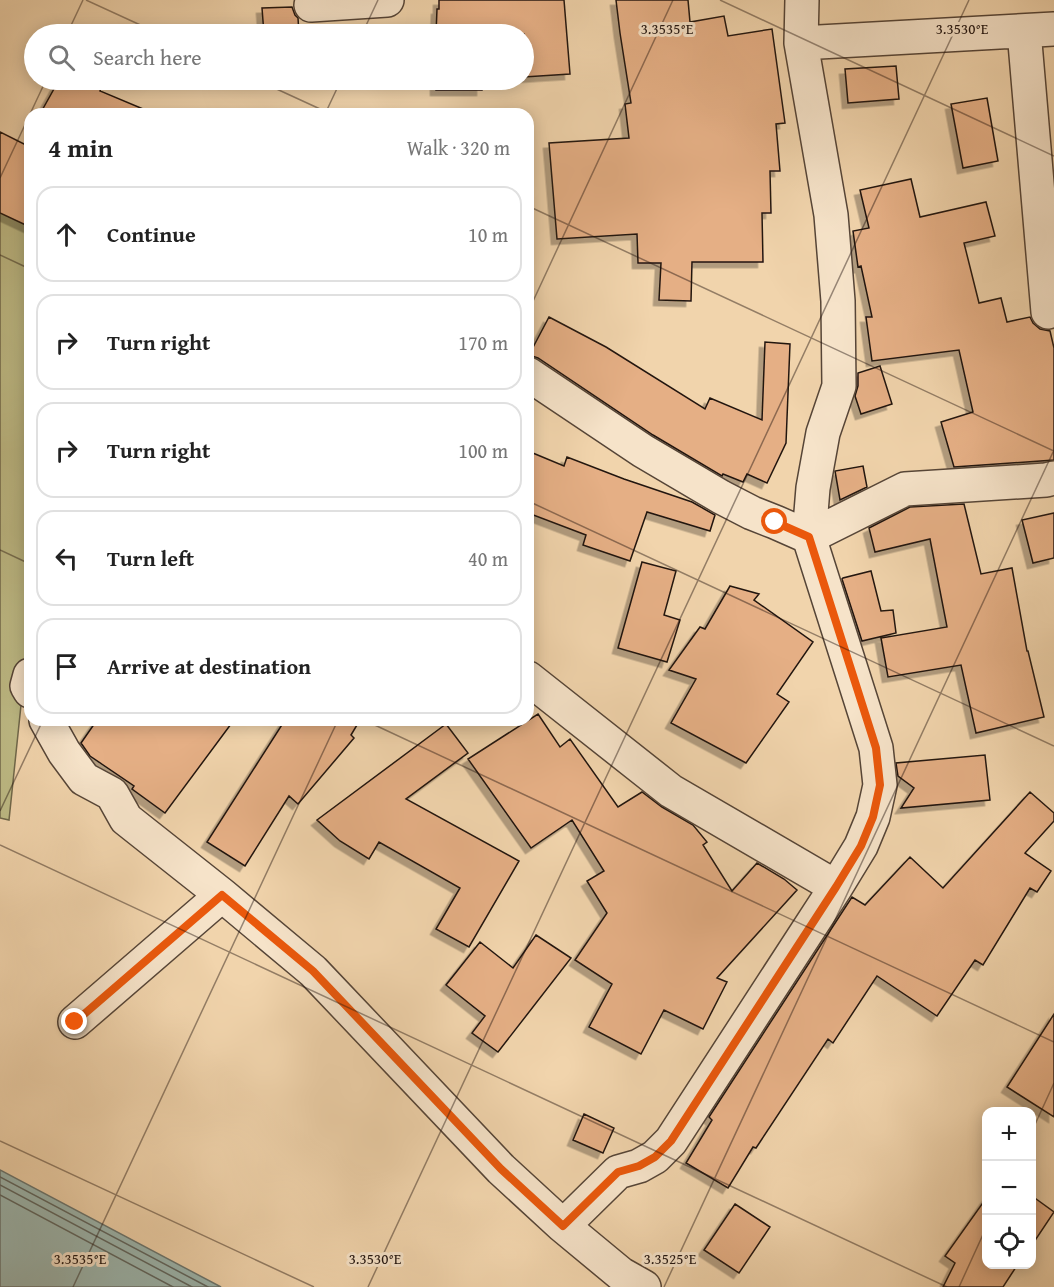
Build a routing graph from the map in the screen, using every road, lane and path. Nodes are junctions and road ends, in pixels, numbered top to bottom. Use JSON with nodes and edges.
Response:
{"nodes":[{"id":1,"x":387,"y":0,"type":"edge"},
{"id":2,"x":802,"y":0,"type":"edge"},
{"id":3,"x":311,"y":5,"type":"dead end"},
{"id":4,"x":1039,"y":30,"type":"edge"},
{"id":5,"x":801,"y":43,"type":"junction"},
{"id":6,"x":1048,"y":312,"type":"dead end"},
{"id":7,"x":534,"y":378,"type":"edge"},
{"id":8,"x":1054,"y":478,"type":"edge"},
{"id":9,"x":809,"y":537,"type":"junction"},
{"id":10,"x":534,"y":683,"type":"edge"},
{"id":11,"x":49,"y":726,"type":"edge"},
{"id":12,"x":836,"y":887,"type":"junction"},
{"id":13,"x":222,"y":895,"type":"junction"},
{"id":14,"x":75,"y":1022,"type":"dead end"},
{"id":15,"x":563,"y":1226,"type":"junction"},
{"id":16,"x":644,"y":1287,"type":"edge"}],
"edges":[{"from":1,"to":3,"type":"street"},
{"from":2,"to":5,"type":"street"},
{"from":4,"to":5,"type":"street"},
{"from":4,"to":6,"type":"street"},
{"from":5,"to":9,"type":"street"},
{"from":7,"to":9,"type":"street"},
{"from":8,"to":9,"type":"street"},
{"from":9,"to":12,"type":"street"},
{"from":10,"to":12,"type":"street"},
{"from":11,"to":13,"type":"street"},
{"from":12,"to":15,"type":"street"},
{"from":13,"to":14,"type":"street"},
{"from":13,"to":15,"type":"street"},
{"from":15,"to":16,"type":"street"}]}
